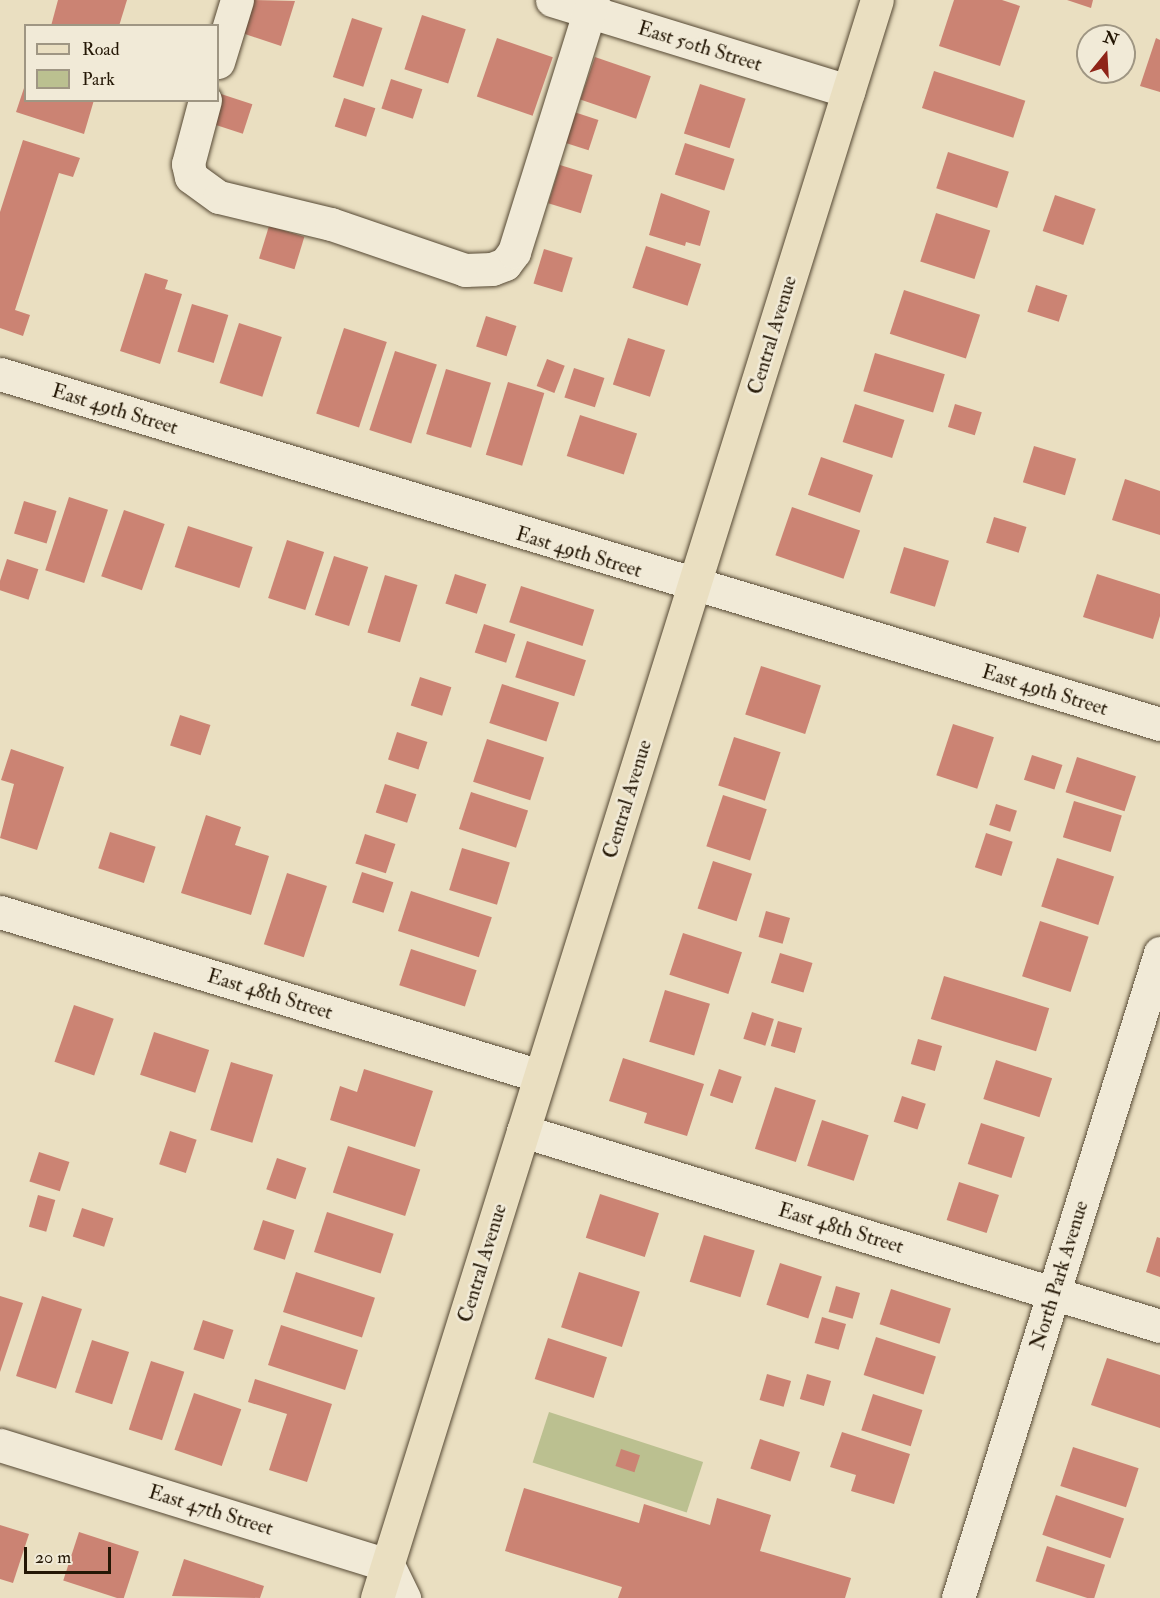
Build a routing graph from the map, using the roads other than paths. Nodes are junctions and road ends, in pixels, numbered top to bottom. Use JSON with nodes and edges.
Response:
{"nodes":[{"id":1,"x":237,"y":0,"type":"edge"},
{"id":2,"x":552,"y":0,"type":"edge"},
{"id":3,"x":877,"y":0,"type":"edge"},
{"id":4,"x":591,"y":6,"type":"edge"},
{"id":5,"x":219,"y":59,"type":"edge"},
{"id":6,"x":848,"y":91,"type":"junction"},
{"id":7,"x":205,"y":102,"type":"edge"},
{"id":8,"x":0,"y":374,"type":"edge"},
{"id":9,"x":693,"y":586,"type":"junction"},
{"id":10,"x":1160,"y":724,"type":"edge"},
{"id":11,"x":0,"y":912,"type":"edge"},
{"id":12,"x":1160,"y":952,"type":"edge"},
{"id":13,"x":540,"y":1076,"type":"junction"},
{"id":14,"x":523,"y":1131,"type":"junction"},
{"id":15,"x":1053,"y":1294,"type":"junction"},
{"id":16,"x":1160,"y":1326,"type":"edge"},
{"id":17,"x":0,"y":1445,"type":"edge"},
{"id":18,"x":388,"y":1565,"type":"junction"},
{"id":19,"x":377,"y":1598,"type":"edge"},
{"id":20,"x":404,"y":1598,"type":"edge"},
{"id":21,"x":958,"y":1598,"type":"edge"}],
"edges":[{"from":1,"to":5,"type":"street"},
{"from":2,"to":4,"type":"street","name":"East 50th Street"},
{"from":3,"to":6,"type":"main road","name":"Central Avenue"},
{"from":4,"to":6,"type":"street","name":"East 50th Street"},
{"from":4,"to":7,"type":"street"},
{"from":6,"to":9,"type":"main road","name":"Central Avenue"},
{"from":8,"to":9,"type":"street","name":"East 49th Street"},
{"from":9,"to":10,"type":"street","name":"East 49th Street"},
{"from":9,"to":13,"type":"main road","name":"Central Avenue"},
{"from":11,"to":13,"type":"street","name":"East 48th Street"},
{"from":12,"to":15,"type":"street","name":"North Park Avenue"},
{"from":13,"to":14,"type":"main road","name":"Central Avenue"},
{"from":14,"to":15,"type":"street","name":"East 48th Street"},
{"from":14,"to":18,"type":"main road","name":"Central Avenue"},
{"from":15,"to":16,"type":"street","name":"East 48th Street"},
{"from":15,"to":21,"type":"street","name":"North Park Avenue"},
{"from":17,"to":18,"type":"street","name":"East 47th Street"},
{"from":18,"to":19,"type":"main road","name":"Central Avenue"},
{"from":18,"to":20,"type":"street"}]}
